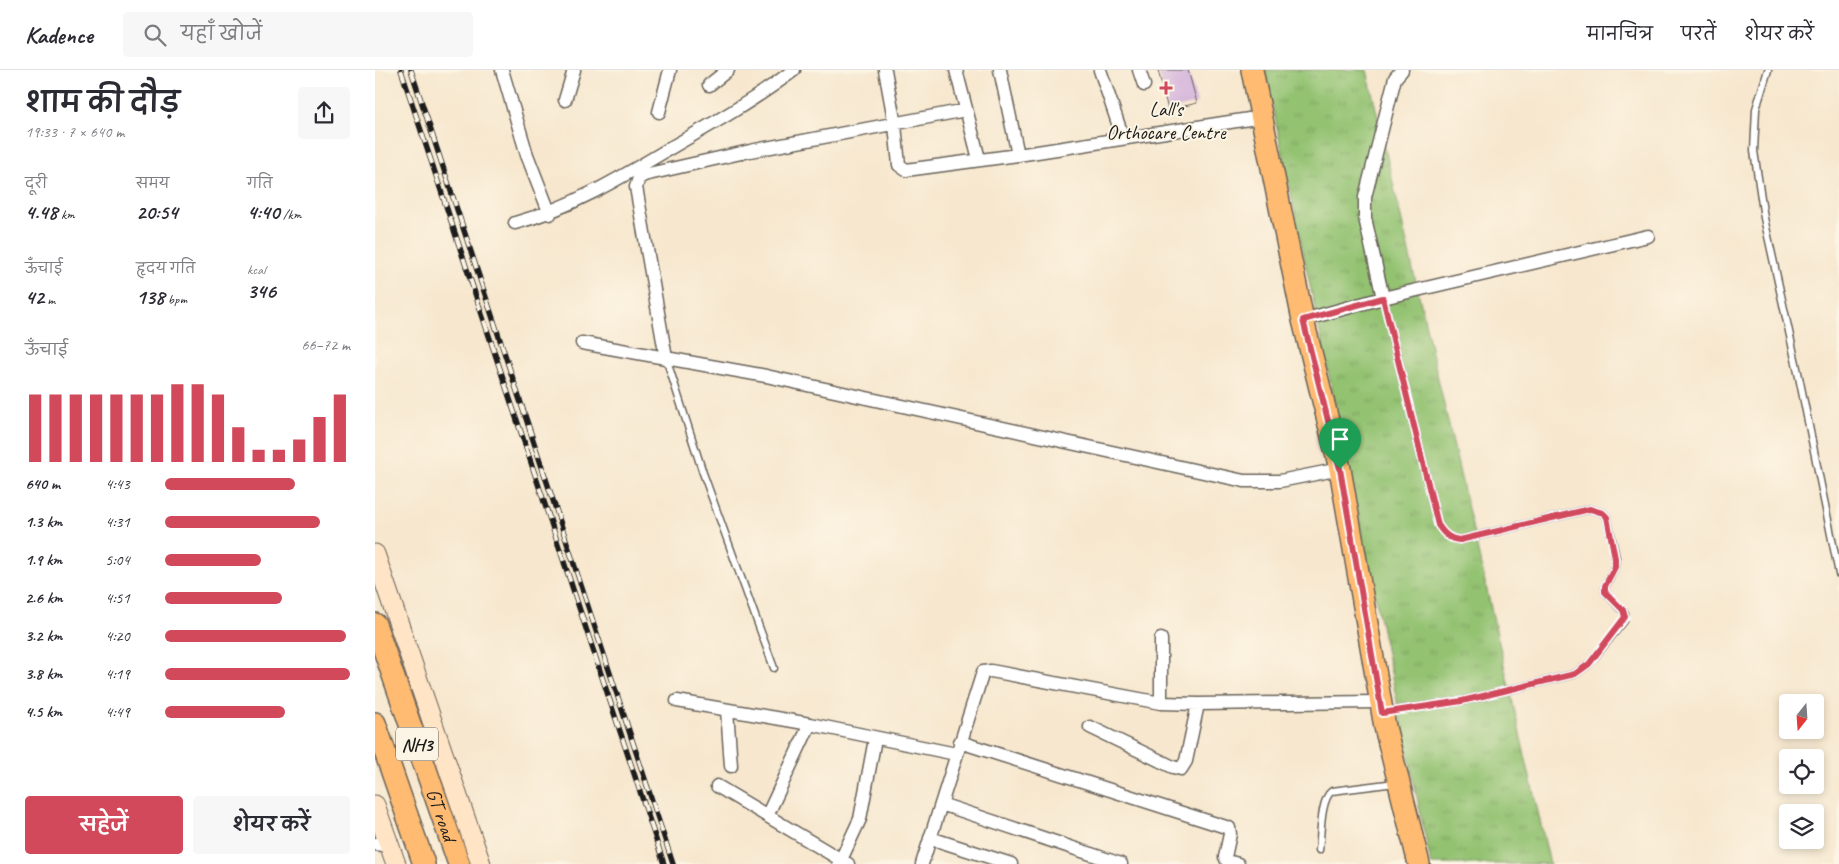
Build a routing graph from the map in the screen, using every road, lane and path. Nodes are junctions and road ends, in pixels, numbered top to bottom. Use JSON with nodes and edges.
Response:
{"nodes":[{"id":1,"x":502,"y":70,"type":"edge"},
{"id":2,"x":574,"y":70,"type":"edge"},
{"id":3,"x":669,"y":70,"type":"edge"},
{"id":4,"x":727,"y":70,"type":"edge"},
{"id":5,"x":794,"y":70,"type":"edge"},
{"id":6,"x":885,"y":70,"type":"edge"},
{"id":7,"x":955,"y":70,"type":"edge"},
{"id":8,"x":1000,"y":70,"type":"edge"},
{"id":9,"x":1100,"y":70,"type":"edge"},
{"id":10,"x":1139,"y":70,"type":"edge"},
{"id":11,"x":1252,"y":70,"type":"edge"},
{"id":12,"x":1402,"y":70,"type":"edge"},
{"id":13,"x":1769,"y":70,"type":"edge"},
{"id":14,"x":709,"y":85,"type":"dead end"},
{"id":15,"x":1144,"y":85,"type":"dead end"},
{"id":16,"x":565,"y":100,"type":"dead end"},
{"id":17,"x":966,"y":110,"type":"junction"},
{"id":18,"x":659,"y":112,"type":"dead end"},
{"id":19,"x":1262,"y":117,"type":"junction"},
{"id":20,"x":895,"y":124,"type":"junction"},
{"id":21,"x":1123,"y":138,"type":"junction"},
{"id":22,"x":1018,"y":155,"type":"junction"},
{"id":23,"x":979,"y":159,"type":"junction"},
{"id":24,"x":550,"y":214,"type":"junction"},
{"id":25,"x":515,"y":223,"type":"dead end"},
{"id":26,"x":1648,"y":236,"type":"dead end"},
{"id":27,"x":1383,"y":298,"type":"junction"},
{"id":28,"x":1303,"y":320,"type":"junction"},
{"id":29,"x":582,"y":344,"type":"dead end"},
{"id":30,"x":666,"y":358,"type":"junction"},
{"id":31,"x":1340,"y":469,"type":"junction"},
{"id":32,"x":375,"y":554,"type":"edge"},
{"id":33,"x":1839,"y":574,"type":"edge"},
{"id":34,"x":375,"y":624,"type":"edge"},
{"id":35,"x":1161,"y":640,"type":"dead end"},
{"id":36,"x":775,"y":668,"type":"dead end"},
{"id":37,"x":677,"y":701,"type":"dead end"},
{"id":38,"x":1161,"y":703,"type":"junction"},
{"id":39,"x":1198,"y":704,"type":"junction"},
{"id":40,"x":1381,"y":708,"type":"junction"},
{"id":41,"x":727,"y":710,"type":"junction"},
{"id":42,"x":375,"y":723,"type":"edge"},
{"id":43,"x":811,"y":724,"type":"junction"},
{"id":44,"x":1090,"y":728,"type":"dead end"},
{"id":45,"x":875,"y":739,"type":"junction"},
{"id":46,"x":958,"y":748,"type":"junction"},
{"id":47,"x":731,"y":766,"type":"dead end"},
{"id":48,"x":1399,"y":783,"type":"junction"},
{"id":49,"x":717,"y":786,"type":"dead end"},
{"id":50,"x":941,"y":804,"type":"junction"},
{"id":51,"x":375,"y":805,"type":"edge"},
{"id":52,"x":767,"y":816,"type":"junction"},
{"id":53,"x":930,"y":838,"type":"junction"},
{"id":54,"x":1319,"y":850,"type":"dead end"},
{"id":55,"x":387,"y":851,"type":"edge"},
{"id":56,"x":983,"y":860,"type":"edge"},
{"id":57,"x":843,"y":863,"type":"edge"},
{"id":58,"x":424,"y":864,"type":"edge"},
{"id":59,"x":459,"y":864,"type":"edge"},
{"id":60,"x":481,"y":864,"type":"edge"},
{"id":61,"x":922,"y":864,"type":"edge"},
{"id":62,"x":1011,"y":864,"type":"edge"},
{"id":63,"x":1121,"y":864,"type":"edge"},
{"id":64,"x":1237,"y":864,"type":"edge"},
{"id":65,"x":1419,"y":864,"type":"edge"}],
"edges":[{"from":1,"to":24,"type":"street"},
{"from":2,"to":16,"type":"street"},
{"from":3,"to":18,"type":"street"},
{"from":4,"to":14,"type":"street"},
{"from":5,"to":24,"type":"street"},
{"from":6,"to":20,"type":"street"},
{"from":7,"to":17,"type":"street"},
{"from":8,"to":22,"type":"street"},
{"from":9,"to":21,"type":"street"},
{"from":10,"to":15,"type":"street"},
{"from":11,"to":19,"type":"main road"},
{"from":12,"to":27,"type":"street"},
{"from":13,"to":33,"type":"lane"},
{"from":17,"to":20,"type":"street"},
{"from":17,"to":23,"type":"street"},
{"from":19,"to":21,"type":"street"},
{"from":19,"to":28,"type":"main road"},
{"from":20,"to":23,"type":"street"},
{"from":20,"to":30,"type":"street"},
{"from":21,"to":22,"type":"street"},
{"from":22,"to":23,"type":"street"},
{"from":24,"to":25,"type":"street"},
{"from":26,"to":27,"type":"street"},
{"from":27,"to":28,"type":"street"},
{"from":27,"to":40,"type":"lane"},
{"from":28,"to":31,"type":"main road"},
{"from":29,"to":30,"type":"street"},
{"from":30,"to":31,"type":"street"},
{"from":30,"to":36,"type":"lane"},
{"from":31,"to":40,"type":"main road"},
{"from":32,"to":60,"type":"main road"},
{"from":34,"to":59,"type":"main road","name":"GT road","number":"NH3"},
{"from":35,"to":38,"type":"street"},
{"from":37,"to":41,"type":"street"},
{"from":38,"to":39,"type":"street"},
{"from":38,"to":46,"type":"street"},
{"from":39,"to":40,"type":"street"},
{"from":39,"to":44,"type":"street"},
{"from":40,"to":48,"type":"main road"},
{"from":41,"to":43,"type":"street"},
{"from":41,"to":47,"type":"street"},
{"from":42,"to":58,"type":"main road","name":"GT road","number":"NH3"},
{"from":43,"to":45,"type":"street"},
{"from":43,"to":52,"type":"street"},
{"from":45,"to":46,"type":"street"},
{"from":45,"to":57,"type":"street"},
{"from":46,"to":50,"type":"street"},
{"from":46,"to":64,"type":"street"},
{"from":48,"to":54,"type":"lane"},
{"from":48,"to":65,"type":"main road"},
{"from":49,"to":52,"type":"street"},
{"from":50,"to":53,"type":"street"},
{"from":50,"to":63,"type":"street"},
{"from":51,"to":55,"type":"main road"},
{"from":52,"to":57,"type":"street"},
{"from":53,"to":56,"type":"street"},
{"from":53,"to":61,"type":"street"},
{"from":56,"to":62,"type":"street"}]}
